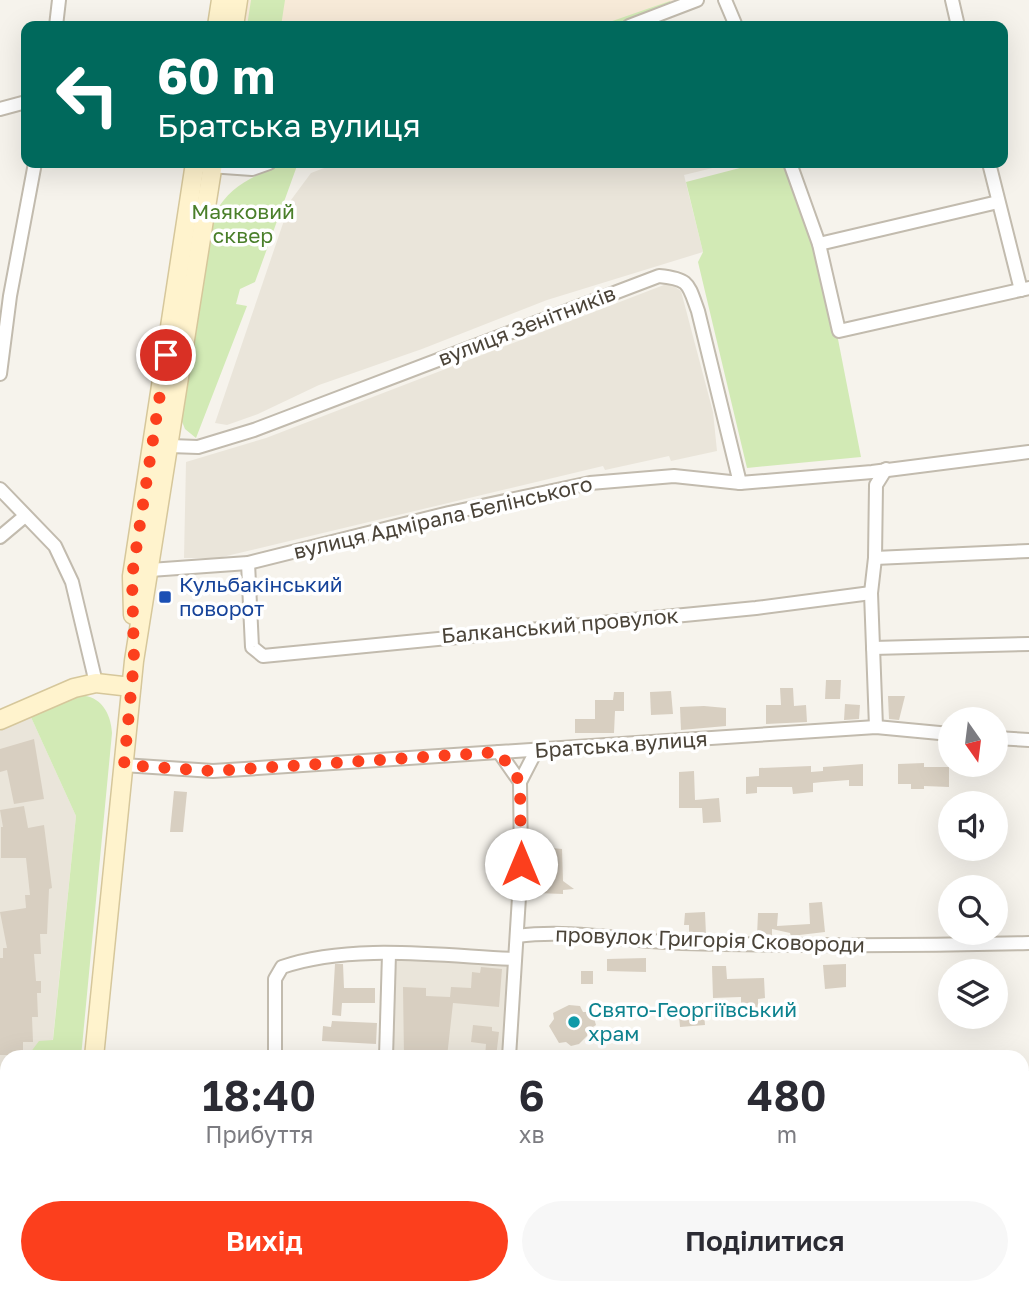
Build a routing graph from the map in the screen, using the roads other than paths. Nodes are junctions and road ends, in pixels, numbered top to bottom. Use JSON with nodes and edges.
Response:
{"nodes":[{"id":1,"x":59,"y":0,"type":"edge"},
{"id":2,"x":221,"y":0,"type":"edge"},
{"id":3,"x":238,"y":0,"type":"edge"},
{"id":4,"x":697,"y":0,"type":"edge"},
{"id":5,"x":725,"y":0,"type":"edge"},
{"id":6,"x":952,"y":0,"type":"edge"},
{"id":7,"x":57,"y":21,"type":"edge"},
{"id":8,"x":218,"y":21,"type":"edge"},
{"id":9,"x":235,"y":21,"type":"edge"},
{"id":10,"x":642,"y":21,"type":"edge"},
{"id":11,"x":734,"y":21,"type":"edge"},
{"id":12,"x":957,"y":21,"type":"edge"},
{"id":13,"x":21,"y":103,"type":"edge"},
{"id":14,"x":0,"y":109,"type":"edge"},
{"id":15,"x":34,"y":168,"type":"edge"},
{"id":16,"x":203,"y":168,"type":"edge"},
{"id":17,"x":204,"y":168,"type":"edge"},
{"id":18,"x":792,"y":168,"type":"edge"},
{"id":19,"x":990,"y":168,"type":"edge"},
{"id":20,"x":998,"y":202,"type":"junction"},
{"id":21,"x":819,"y":244,"type":"junction"},
{"id":22,"x":0,"y":285,"type":"edge"},
{"id":23,"x":1025,"y":289,"type":"edge"},
{"id":24,"x":10,"y":296,"type":"junction"},
{"id":25,"x":0,"y":374,"type":"edge"},
{"id":26,"x":170,"y":446,"type":"junction"},
{"id":27,"x":1029,"y":452,"type":"edge"},
{"id":28,"x":886,"y":469,"type":"junction"},
{"id":29,"x":740,"y":483,"type":"junction"},
{"id":30,"x":0,"y":489,"type":"edge"},
{"id":31,"x":25,"y":516,"type":"junction"},
{"id":32,"x":0,"y":537,"type":"edge"},
{"id":33,"x":1029,"y":551,"type":"edge"},
{"id":34,"x":875,"y":558,"type":"junction"},
{"id":35,"x":248,"y":563,"type":"junction"},
{"id":36,"x":150,"y":570,"type":"junction"},
{"id":37,"x":871,"y":593,"type":"junction"},
{"id":38,"x":1029,"y":644,"type":"edge"},
{"id":39,"x":873,"y":648,"type":"junction"},
{"id":40,"x":134,"y":661,"type":"junction"},
{"id":41,"x":96,"y":683,"type":"junction"},
{"id":42,"x":131,"y":687,"type":"junction"},
{"id":43,"x":0,"y":720,"type":"edge"},
{"id":44,"x":876,"y":727,"type":"junction"},
{"id":45,"x":938,"y":733,"type":"edge"},
{"id":46,"x":1008,"y":738,"type":"edge"},
{"id":47,"x":1029,"y":740,"type":"edge"},
{"id":48,"x":536,"y":751,"type":"junction"},
{"id":49,"x":499,"y":752,"type":"junction"},
{"id":50,"x":124,"y":765,"type":"junction"},
{"id":51,"x":520,"y":782,"type":"junction"},
{"id":52,"x":517,"y":936,"type":"junction"},
{"id":53,"x":1029,"y":943,"type":"edge"},
{"id":54,"x":389,"y":954,"type":"junction"},
{"id":55,"x":515,"y":959,"type":"junction"},
{"id":56,"x":95,"y":1050,"type":"edge"},
{"id":57,"x":275,"y":1050,"type":"edge"},
{"id":58,"x":386,"y":1050,"type":"edge"},
{"id":59,"x":509,"y":1050,"type":"edge"}],
"edges":[{"from":1,"to":7,"type":"street"},
{"from":2,"to":8,"type":"main road"},
{"from":3,"to":9,"type":"main road"},
{"from":4,"to":10,"type":"street"},
{"from":5,"to":11,"type":"street"},
{"from":6,"to":12,"type":"street"},
{"from":13,"to":14,"type":"street"},
{"from":15,"to":24,"type":"street"},
{"from":16,"to":40,"type":"main road"},
{"from":17,"to":26,"type":"main road"},
{"from":18,"to":21,"type":"street"},
{"from":19,"to":20,"type":"street"},
{"from":20,"to":21,"type":"street"},
{"from":20,"to":23,"type":"street"},
{"from":21,"to":23,"type":"street"},
{"from":22,"to":24,"type":"street"},
{"from":24,"to":25,"type":"street"},
{"from":26,"to":29,"type":"street","name":"вулиця Зенітників"},
{"from":26,"to":36,"type":"main road"},
{"from":27,"to":28,"type":"street","name":"вулиця Адмірала Белінського"},
{"from":28,"to":29,"type":"street","name":"вулиця Адмірала Белінського"},
{"from":28,"to":34,"type":"street"},
{"from":29,"to":35,"type":"street","name":"вулиця Адмірала Белінського"},
{"from":30,"to":31,"type":"street"},
{"from":31,"to":32,"type":"street"},
{"from":31,"to":41,"type":"street"},
{"from":33,"to":34,"type":"street"},
{"from":34,"to":37,"type":"street"},
{"from":35,"to":36,"type":"street","name":"вулиця Адмірала Белінського"},
{"from":35,"to":37,"type":"street","name":"Балканський провулок"},
{"from":36,"to":40,"type":"main road"},
{"from":37,"to":39,"type":"street"},
{"from":38,"to":39,"type":"street"},
{"from":39,"to":44,"type":"street"},
{"from":40,"to":42,"type":"main road"},
{"from":41,"to":42,"type":"main road"},
{"from":41,"to":43,"type":"main road"},
{"from":42,"to":50,"type":"main road"},
{"from":44,"to":45,"type":"street","name":"Братська вулиця"},
{"from":44,"to":48,"type":"street","name":"Братська вулиця"},
{"from":46,"to":47,"type":"street"},
{"from":48,"to":49,"type":"street","name":"Братська вулиця"},
{"from":48,"to":51,"type":"street"},
{"from":49,"to":50,"type":"street","name":"Братська вулиця"},
{"from":49,"to":51,"type":"street"},
{"from":50,"to":56,"type":"main road"},
{"from":51,"to":52,"type":"street"},
{"from":52,"to":53,"type":"street","name":"провулок Григорія Сковороди"},
{"from":52,"to":55,"type":"street"},
{"from":54,"to":55,"type":"street"},
{"from":54,"to":57,"type":"street"},
{"from":54,"to":58,"type":"street"},
{"from":55,"to":59,"type":"street"}]}
